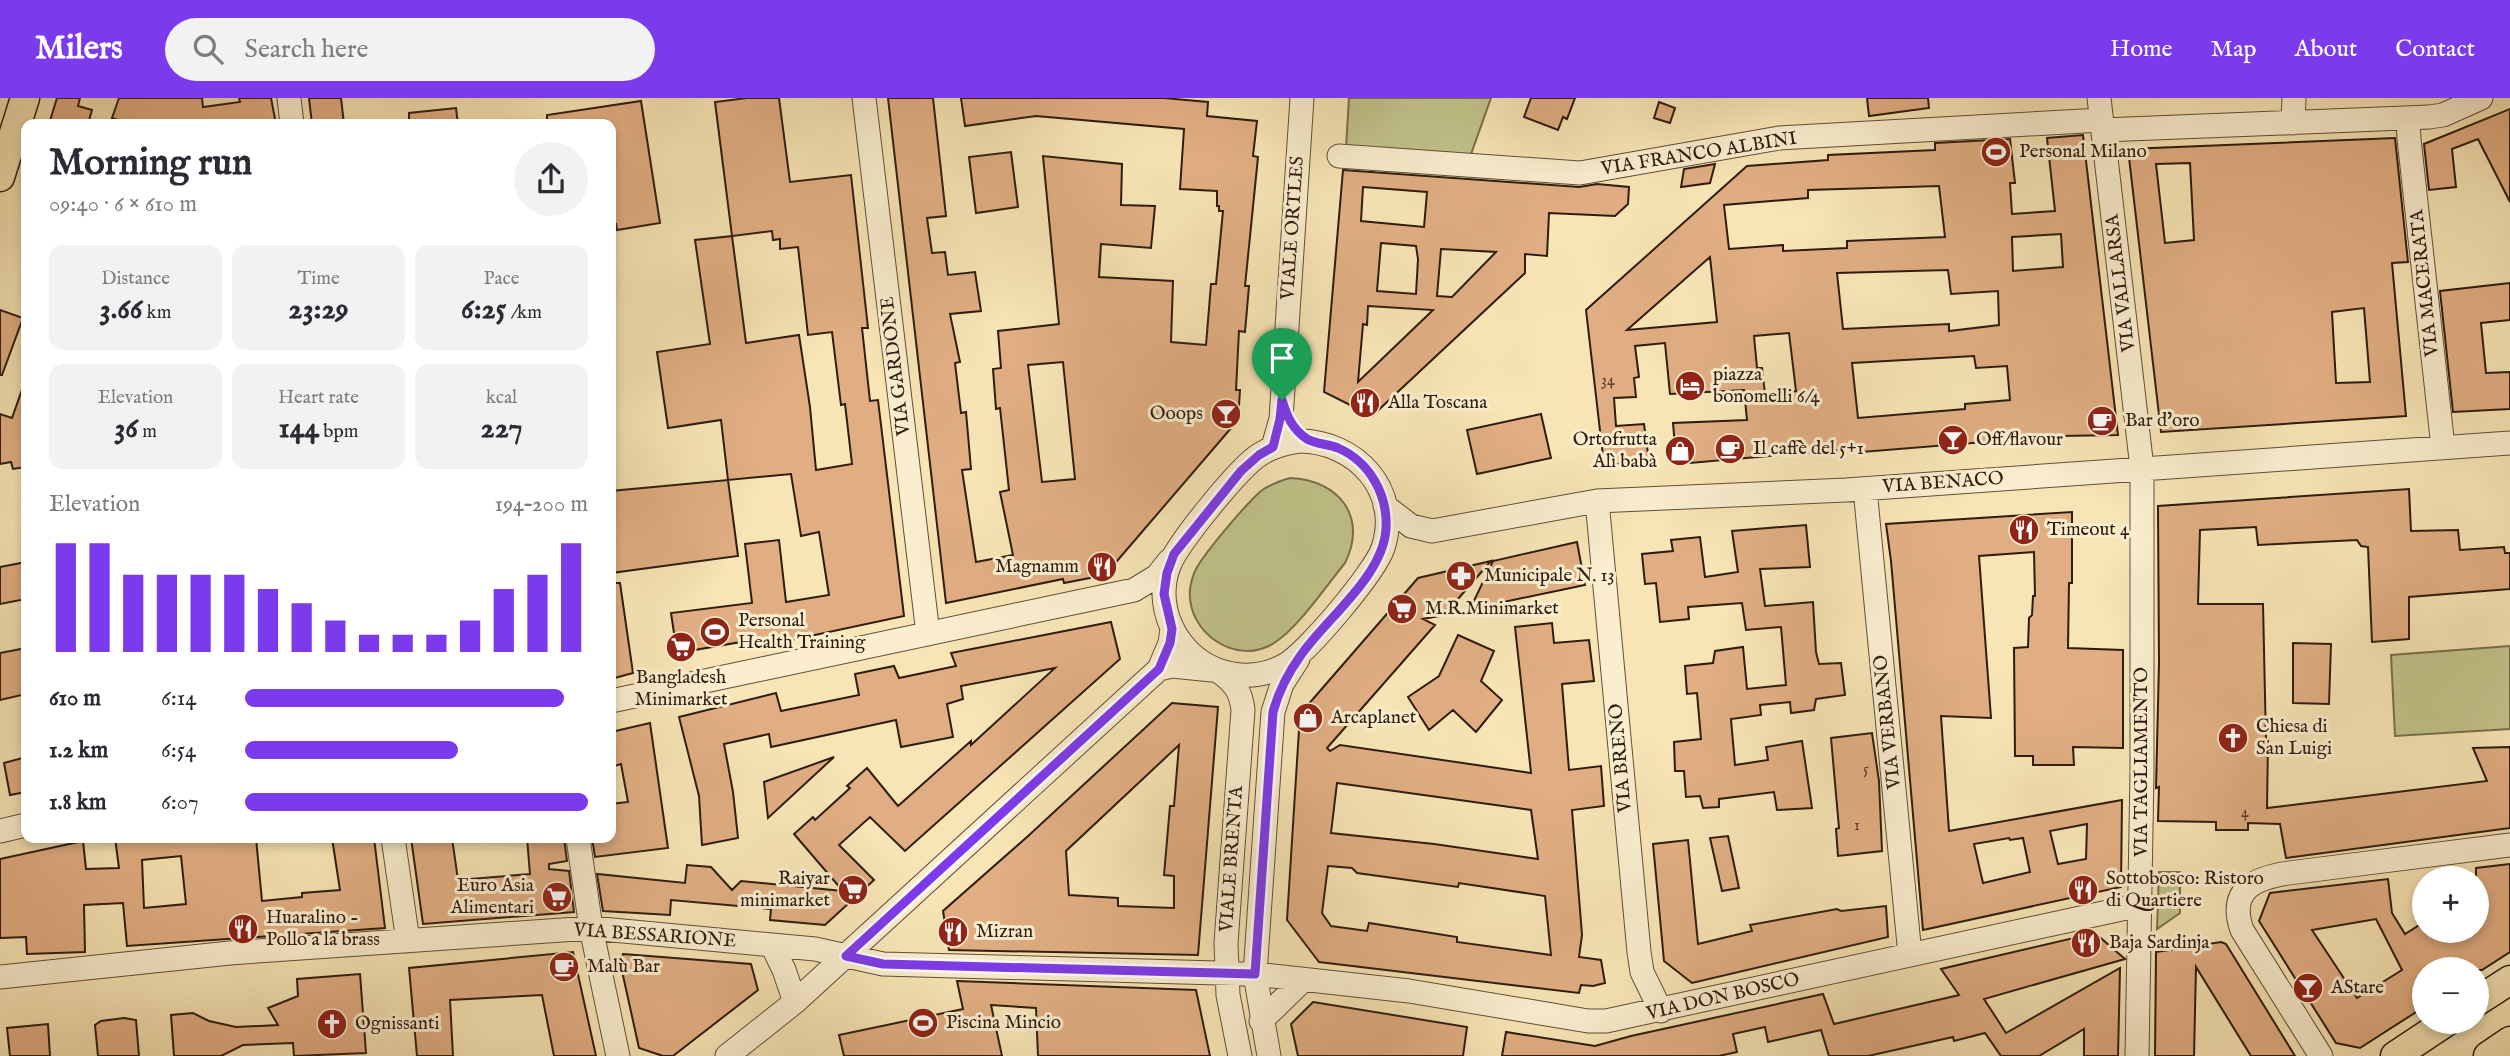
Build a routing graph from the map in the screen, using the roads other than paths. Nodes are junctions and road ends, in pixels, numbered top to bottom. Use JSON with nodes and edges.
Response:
{"nodes":[{"id":1,"x":25,"y":98,"type":"edge"},
{"id":2,"x":289,"y":98,"type":"edge"},
{"id":3,"x":864,"y":98,"type":"edge"},
{"id":4,"x":1303,"y":98,"type":"edge"},
{"id":5,"x":2294,"y":98,"type":"edge"},
{"id":6,"x":2482,"y":98,"type":"edge"},
{"id":7,"x":2101,"y":116,"type":"edge"},
{"id":8,"x":2408,"y":118,"type":"junction"},
{"id":9,"x":291,"y":119,"type":"edge"},
{"id":10,"x":2293,"y":123,"type":"junction"},
{"id":11,"x":1339,"y":156,"type":"dead end"},
{"id":12,"x":0,"y":177,"type":"edge"},
{"id":13,"x":1282,"y":400,"type":"junction"},
{"id":14,"x":1311,"y":441,"type":"junction"},
{"id":15,"x":2510,"y":443,"type":"edge"},
{"id":16,"x":1273,"y":447,"type":"junction"},
{"id":17,"x":2442,"y":447,"type":"junction"},
{"id":18,"x":2142,"y":468,"type":"junction"},
{"id":19,"x":1865,"y":489,"type":"junction"},
{"id":20,"x":1597,"y":501,"type":"junction"},
{"id":21,"x":1385,"y":506,"type":"junction"},
{"id":22,"x":1174,"y":554,"type":"junction"},
{"id":23,"x":1172,"y":629,"type":"junction"},
{"id":24,"x":928,"y":634,"type":"junction"},
{"id":25,"x":1302,"y":653,"type":"junction"},
{"id":26,"x":1159,"y":669,"type":"junction"},
{"id":27,"x":1218,"y":671,"type":"junction"},
{"id":28,"x":616,"y":700,"type":"edge"},
{"id":29,"x":21,"y":826,"type":"edge"},
{"id":30,"x":0,"y":831,"type":"edge"},
{"id":31,"x":394,"y":843,"type":"edge"},
{"id":32,"x":579,"y":843,"type":"edge"},
{"id":33,"x":2510,"y":845,"type":"edge"},
{"id":34,"x":2140,"y":905,"type":"junction"},
{"id":35,"x":591,"y":928,"type":"junction"},
{"id":36,"x":408,"y":941,"type":"junction"},
{"id":37,"x":772,"y":945,"type":"junction"},
{"id":38,"x":1910,"y":955,"type":"junction"},
{"id":39,"x":846,"y":956,"type":"junction"},
{"id":40,"x":1226,"y":972,"type":"junction"},
{"id":41,"x":1255,"y":974,"type":"junction"},
{"id":42,"x":0,"y":977,"type":"edge"},
{"id":43,"x":2510,"y":980,"type":"edge"},
{"id":44,"x":1302,"y":981,"type":"junction"},
{"id":45,"x":2489,"y":994,"type":"edge"},
{"id":46,"x":795,"y":1002,"type":"junction"},
{"id":47,"x":1661,"y":1011,"type":"junction"},
{"id":48,"x":1261,"y":1021,"type":"junction"},
{"id":49,"x":2428,"y":1034,"type":"edge"},
{"id":50,"x":2510,"y":1041,"type":"edge"},
{"id":51,"x":618,"y":1056,"type":"edge"},
{"id":52,"x":727,"y":1056,"type":"edge"},
{"id":53,"x":1240,"y":1056,"type":"edge"},
{"id":54,"x":1269,"y":1056,"type":"edge"},
{"id":55,"x":2137,"y":1056,"type":"edge"},
{"id":56,"x":2321,"y":1056,"type":"edge"},
{"id":57,"x":2395,"y":1056,"type":"edge"},
{"id":58,"x":2488,"y":1056,"type":"edge"}],
"edges":[{"from":1,"to":12,"type":"main road"},
{"from":2,"to":9,"type":"street"},
{"from":3,"to":24,"type":"street","name":"VIA GARDONE"},
{"from":4,"to":13,"type":"street","name":"VIALE ORTLES"},
{"from":5,"to":10,"type":"street"},
{"from":6,"to":8,"type":"street","name":"VIA FRANCO ALBINI"},
{"from":7,"to":10,"type":"street","name":"VIA FRANCO ALBINI"},
{"from":7,"to":11,"type":"street","name":"VIA FRANCO ALBINI"},
{"from":7,"to":18,"type":"street","name":"VIA VALLARSA"},
{"from":8,"to":10,"type":"street","name":"VIA FRANCO ALBINI"},
{"from":8,"to":17,"type":"street","name":"VIA MACERATA"},
{"from":13,"to":14,"type":"street"},
{"from":13,"to":16,"type":"street","name":"VIALE ORTLES"},
{"from":14,"to":16,"type":"street"},
{"from":14,"to":21,"type":"street"},
{"from":15,"to":17,"type":"street","name":"VIA BENACO"},
{"from":16,"to":22,"type":"street"},
{"from":17,"to":18,"type":"street","name":"VIA BENACO"},
{"from":18,"to":19,"type":"street","name":"VIA BENACO"},
{"from":18,"to":34,"type":"street","name":"VIA TAGLIAMENTO"},
{"from":19,"to":20,"type":"street","name":"VIA BENACO"},
{"from":19,"to":38,"type":"street","name":"VIA VERBANO"},
{"from":20,"to":21,"type":"street","name":"VIA BENACO"},
{"from":20,"to":47,"type":"street","name":"VIA BRENO"},
{"from":21,"to":25,"type":"street"},
{"from":22,"to":23,"type":"street"},
{"from":22,"to":24,"type":"street"},
{"from":23,"to":26,"type":"street"},
{"from":23,"to":27,"type":"street"},
{"from":24,"to":28,"type":"street"},
{"from":25,"to":27,"type":"street"},
{"from":25,"to":41,"type":"street","name":"VIALE BRENTA"},
{"from":26,"to":27,"type":"street"},
{"from":26,"to":39,"type":"street"},
{"from":27,"to":40,"type":"street","name":"VIALE BRENTA"},
{"from":29,"to":30,"type":"street"},
{"from":31,"to":36,"type":"street"},
{"from":32,"to":35,"type":"street"},
{"from":33,"to":56,"type":"street"},
{"from":34,"to":38,"type":"street","name":"VIA DON BOSCO"},
{"from":34,"to":55,"type":"street","name":"VIA TAGLIAMENTO"},
{"from":35,"to":36,"type":"street","name":"VIA BESSARIONE"},
{"from":35,"to":37,"type":"street","name":"VIA BESSARIONE"},
{"from":35,"to":51,"type":"street"},
{"from":36,"to":42,"type":"street","name":"VIA BESSARIONE"},
{"from":37,"to":39,"type":"street","name":"VIA BESSARIONE"},
{"from":37,"to":46,"type":"street"},
{"from":38,"to":47,"type":"street","name":"VIA DON BOSCO"},
{"from":39,"to":40,"type":"street","name":"VIA BESSARIONE"},
{"from":39,"to":46,"type":"street"},
{"from":40,"to":41,"type":"street","name":"VIA DON BOSCO"},
{"from":40,"to":53,"type":"street","name":"VIALE BRENTA"},
{"from":41,"to":44,"type":"street","name":"VIA DON BOSCO"},
{"from":41,"to":48,"type":"street","name":"VIALE BRENTA"},
{"from":43,"to":45,"type":"main road"},
{"from":44,"to":47,"type":"street","name":"VIA DON BOSCO"},
{"from":44,"to":48,"type":"street"},
{"from":46,"to":52,"type":"street"},
{"from":48,"to":54,"type":"street","name":"VIALE BRENTA"},
{"from":49,"to":57,"type":"main road"},
{"from":50,"to":58,"type":"main road"}]}
